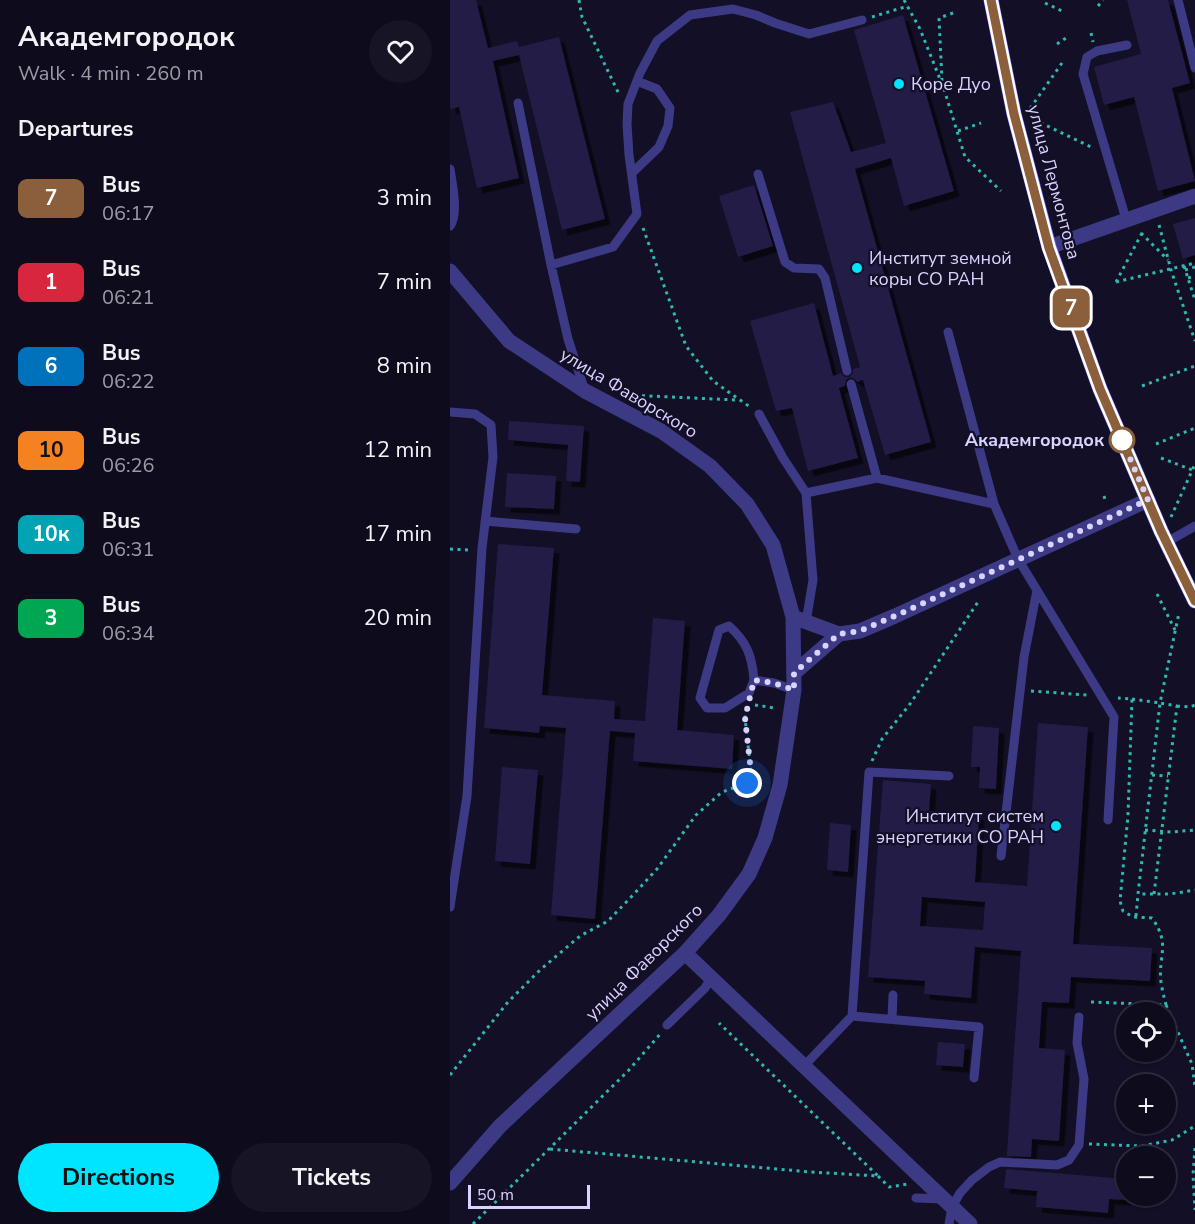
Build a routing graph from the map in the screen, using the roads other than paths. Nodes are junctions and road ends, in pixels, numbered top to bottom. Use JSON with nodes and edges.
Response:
{"nodes":[{"id":1,"x":991,"y":0,"type":"edge"},
{"id":2,"x":1178,"y":0,"type":"edge"},
{"id":3,"x":862,"y":20,"type":"road end"},
{"id":4,"x":1127,"y":45,"type":"dead end"},
{"id":5,"x":1195,"y":68,"type":"edge"},
{"id":6,"x":637,"y":81,"type":"junction"},
{"id":7,"x":518,"y":103,"type":"dead end"},
{"id":8,"x":450,"y":169,"type":"edge"},
{"id":9,"x":632,"y":173,"type":"junction"},
{"id":10,"x":758,"y":174,"type":"dead end"},
{"id":11,"x":1195,"y":196,"type":"edge"},
{"id":12,"x":1126,"y":219,"type":"junction"},
{"id":13,"x":450,"y":226,"type":"edge"},
{"id":14,"x":1049,"y":248,"type":"junction"},
{"id":15,"x":551,"y":265,"type":"junction"},
{"id":16,"x":450,"y":271,"type":"edge"},
{"id":17,"x":948,"y":332,"type":"dead end"},
{"id":18,"x":847,"y":371,"type":"dead end"},
{"id":19,"x":851,"y":384,"type":"dead end"},
{"id":20,"x":585,"y":391,"type":"junction"},
{"id":21,"x":450,"y":412,"type":"edge"},
{"id":22,"x":759,"y":414,"type":"road end"},
{"id":23,"x":877,"y":478,"type":"junction"},
{"id":24,"x":806,"y":493,"type":"junction"},
{"id":25,"x":1148,"y":500,"type":"junction"},
{"id":26,"x":994,"y":504,"type":"junction"},
{"id":27,"x":485,"y":521,"type":"junction"},
{"id":28,"x":1195,"y":526,"type":"edge"},
{"id":29,"x":576,"y":529,"type":"dead end"},
{"id":30,"x":1167,"y":542,"type":"junction"},
{"id":31,"x":1018,"y":559,"type":"junction"},
{"id":32,"x":1037,"y":590,"type":"junction"},
{"id":33,"x":1195,"y":601,"type":"edge"},
{"id":34,"x":799,"y":619,"type":"junction"},
{"id":35,"x":839,"y":634,"type":"junction"},
{"id":36,"x":794,"y":673,"type":"junction"},
{"id":37,"x":754,"y":680,"type":"junction"},
{"id":38,"x":794,"y":690,"type":"junction"},
{"id":39,"x":949,"y":776,"type":"dead end"},
{"id":40,"x":1108,"y":820,"type":"dead end"},
{"id":41,"x":1001,"y":856,"type":"dead end"},
{"id":42,"x":450,"y":907,"type":"edge"},
{"id":43,"x":686,"y":953,"type":"junction"},
{"id":44,"x":711,"y":978,"type":"junction"},
{"id":45,"x":893,"y":995,"type":"dead end"},
{"id":46,"x":852,"y":1016,"type":"junction"},
{"id":47,"x":1079,"y":1017,"type":"dead end"},
{"id":48,"x":892,"y":1019,"type":"junction"},
{"id":49,"x":668,"y":1025,"type":"road end"},
{"id":50,"x":804,"y":1066,"type":"junction"},
{"id":51,"x":974,"y":1078,"type":"dead end"},
{"id":52,"x":450,"y":1183,"type":"edge"},
{"id":53,"x":916,"y":1198,"type":"dead end"},
{"id":54,"x":948,"y":1203,"type":"junction"},
{"id":55,"x":949,"y":1224,"type":"edge"},
{"id":56,"x":970,"y":1224,"type":"edge"}],
"edges":[{"from":1,"to":14,"type":"main road","name":"улица Лермонтова"},
{"from":2,"to":5,"type":"lane"},
{"from":3,"to":6,"type":"lane"},
{"from":4,"to":12,"type":"lane"},
{"from":6,"to":9,"type":"lane"},
{"from":6,"to":9,"type":"lane"},
{"from":7,"to":15,"type":"lane"},
{"from":8,"to":13,"type":"lane"},
{"from":9,"to":15,"type":"lane"},
{"from":10,"to":18,"type":"lane"},
{"from":11,"to":12,"type":"street"},
{"from":12,"to":14,"type":"street"},
{"from":14,"to":25,"type":"main road","name":"улица Лермонтова"},
{"from":15,"to":20,"type":"lane"},
{"from":16,"to":20,"type":"street","name":"улица Фаворского"},
{"from":17,"to":26,"type":"lane"},
{"from":19,"to":23,"type":"lane"},
{"from":20,"to":34,"type":"street","name":"улица Фаворского"},
{"from":21,"to":27,"type":"lane"},
{"from":22,"to":24,"type":"lane"},
{"from":23,"to":24,"type":"lane"},
{"from":23,"to":26,"type":"lane"},
{"from":24,"to":34,"type":"lane"},
{"from":25,"to":30,"type":"main road","name":"улица Лермонтова"},
{"from":25,"to":31,"type":"street"},
{"from":26,"to":31,"type":"lane"},
{"from":27,"to":29,"type":"lane"},
{"from":27,"to":42,"type":"lane"},
{"from":28,"to":30,"type":"lane"},
{"from":30,"to":33,"type":"main road","name":"улица Лермонтова"},
{"from":31,"to":32,"type":"lane"},
{"from":31,"to":35,"type":"street"},
{"from":32,"to":40,"type":"lane"},
{"from":32,"to":41,"type":"lane"},
{"from":34,"to":35,"type":"street"},
{"from":34,"to":36,"type":"street","name":"улица Фаворского"},
{"from":35,"to":36,"type":"street"},
{"from":36,"to":38,"type":"street","name":"улица Фаворского"},
{"from":37,"to":37,"type":"lane"},
{"from":37,"to":38,"type":"lane"},
{"from":38,"to":43,"type":"street","name":"улица Фаворского"},
{"from":39,"to":46,"type":"lane"},
{"from":43,"to":44,"type":"street"},
{"from":43,"to":52,"type":"street","name":"улица Фаворского"},
{"from":44,"to":49,"type":"lane"},
{"from":44,"to":50,"type":"street"},
{"from":45,"to":48,"type":"lane"},
{"from":46,"to":48,"type":"lane"},
{"from":46,"to":50,"type":"lane"},
{"from":47,"to":54,"type":"lane"},
{"from":48,"to":51,"type":"lane"},
{"from":50,"to":54,"type":"street"},
{"from":53,"to":54,"type":"lane"},
{"from":54,"to":55,"type":"lane"},
{"from":54,"to":56,"type":"street"}]}
